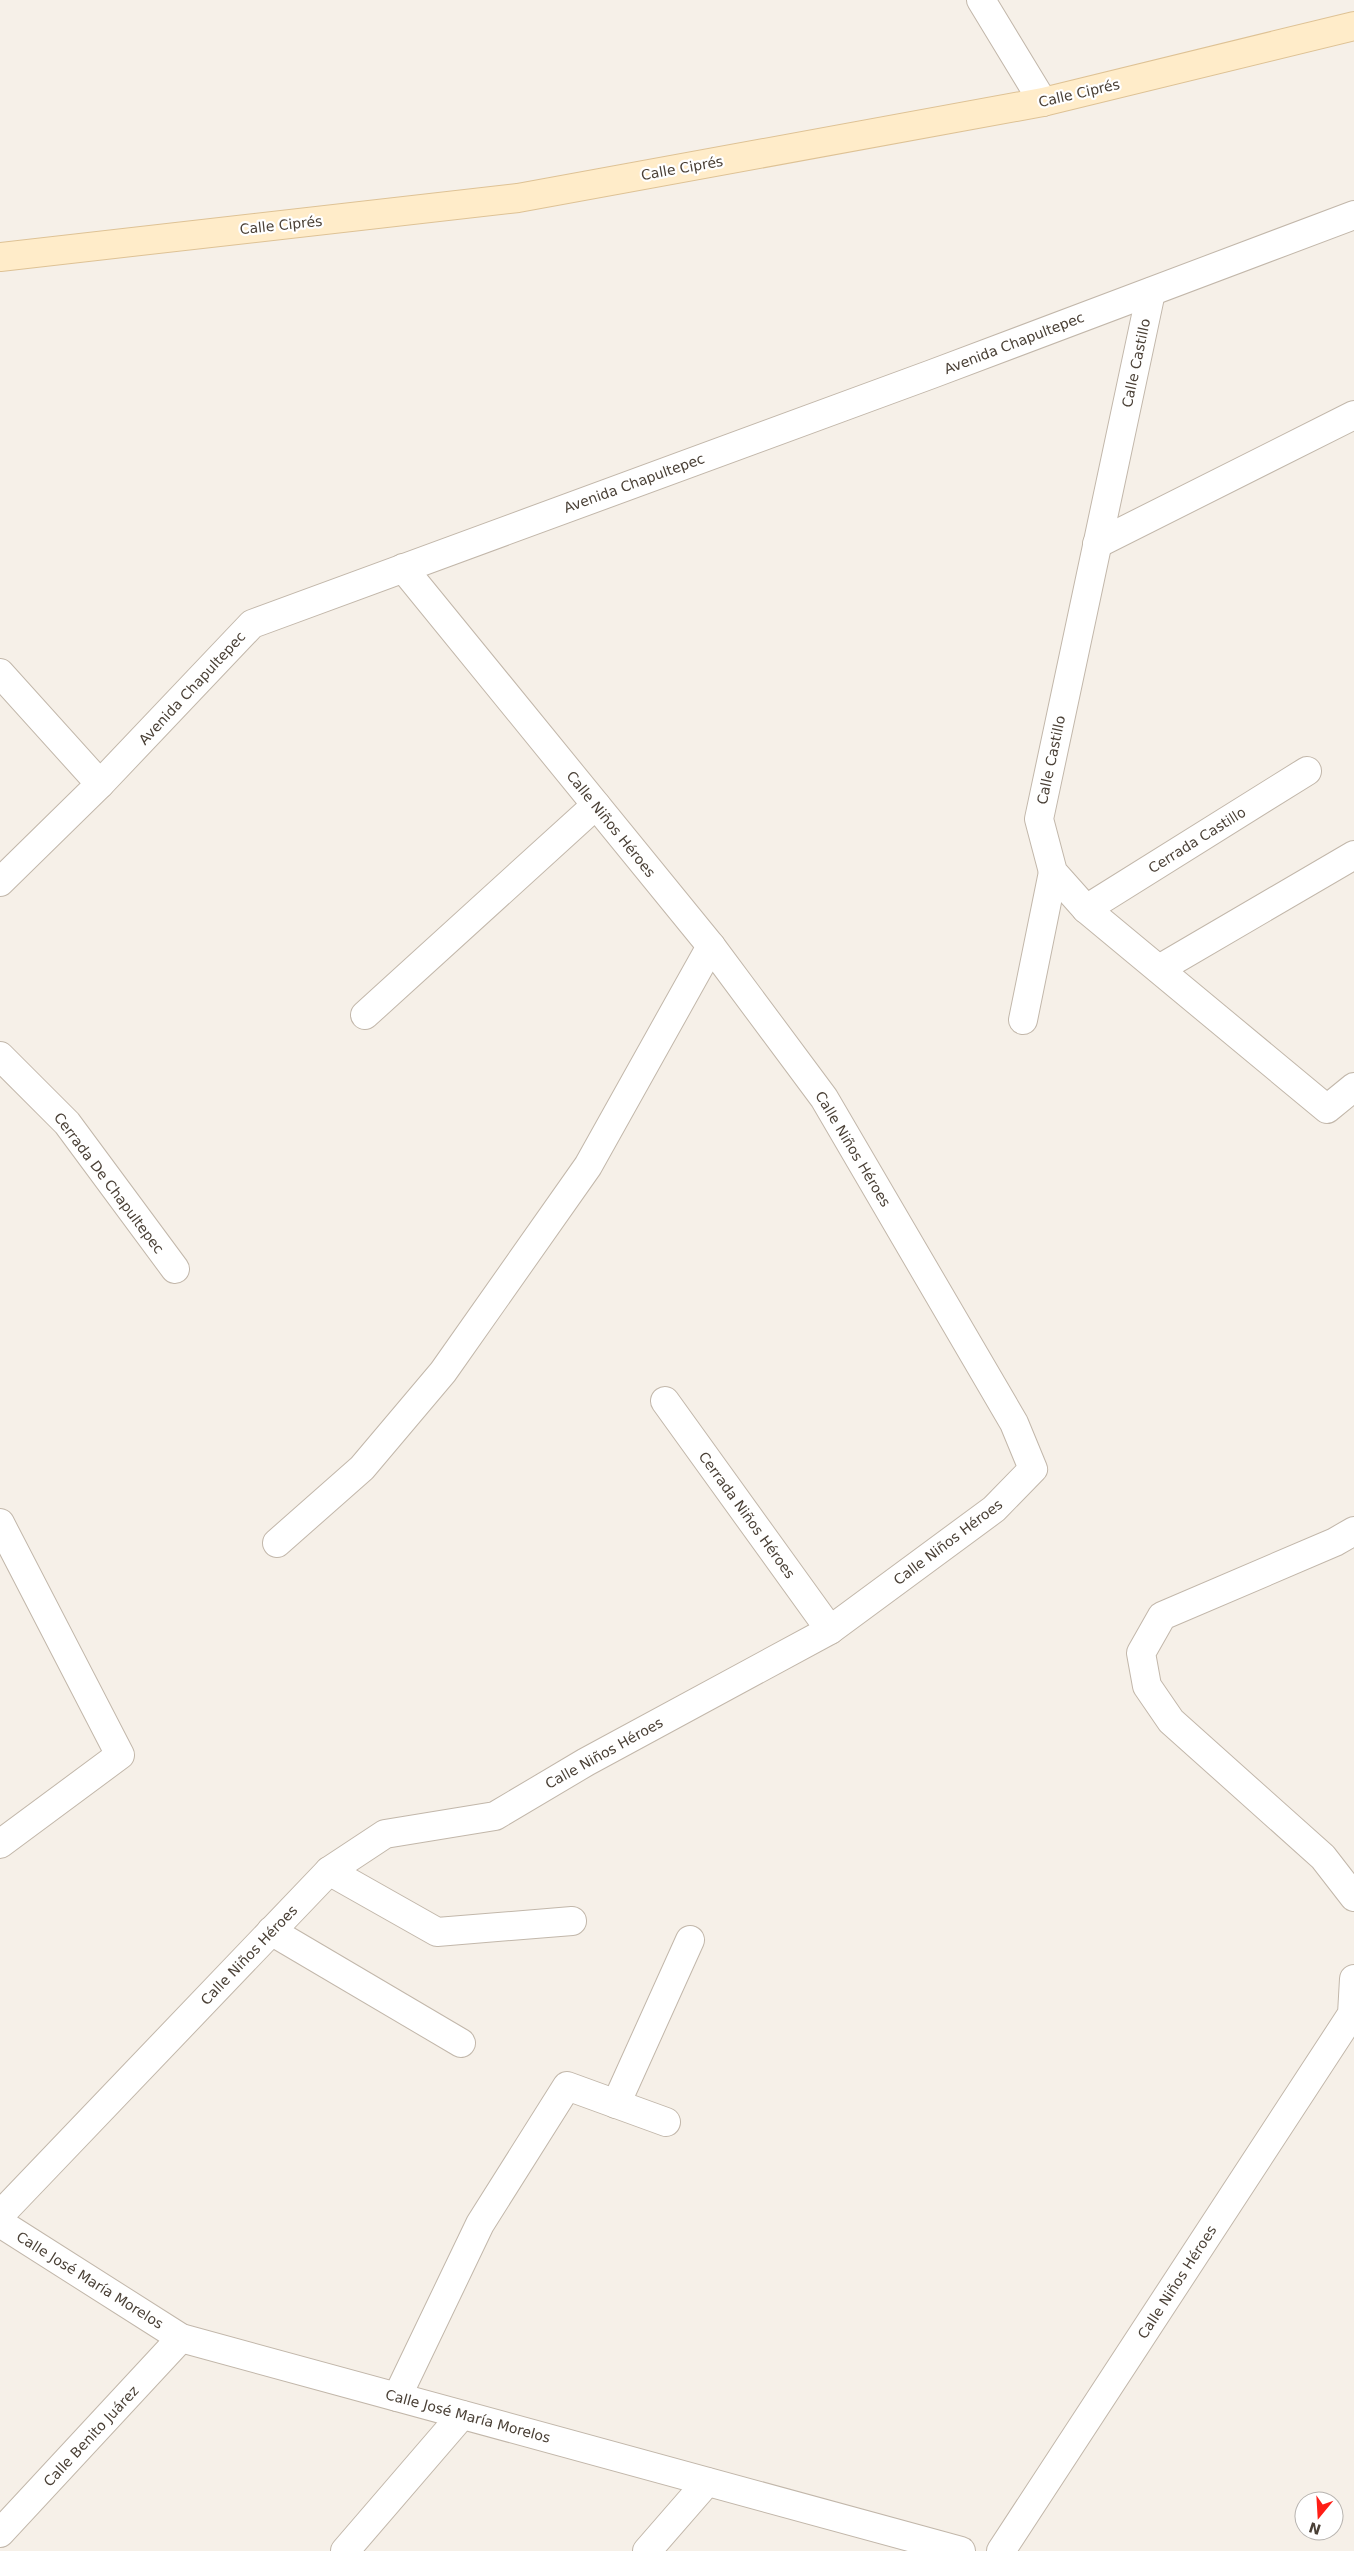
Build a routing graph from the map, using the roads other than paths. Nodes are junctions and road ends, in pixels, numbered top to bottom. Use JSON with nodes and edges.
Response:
{"nodes":[{"id":1,"x":981,"y":0,"type":"edge"},
{"id":2,"x":1354,"y":26,"type":"edge"},
{"id":3,"x":1043,"y":102,"type":"junction"},
{"id":4,"x":1354,"y":215,"type":"edge"},
{"id":5,"x":0,"y":257,"type":"edge"},
{"id":6,"x":1151,"y":292,"type":"junction"},
{"id":7,"x":1354,"y":415,"type":"edge"},
{"id":8,"x":1097,"y":544,"type":"junction"},
{"id":9,"x":403,"y":568,"type":"junction"},
{"id":10,"x":0,"y":673,"type":"edge"},
{"id":11,"x":1307,"y":771,"type":"dead end"},
{"id":12,"x":100,"y":784,"type":"junction"},
{"id":13,"x":596,"y":806,"type":"junction"},
{"id":14,"x":1354,"y":855,"type":"edge"},
{"id":15,"x":1053,"y":872,"type":"junction"},
{"id":16,"x":0,"y":882,"type":"edge"},
{"id":17,"x":1086,"y":909,"type":"junction"},
{"id":18,"x":711,"y":946,"type":"junction"},
{"id":19,"x":1159,"y":969,"type":"junction"},
{"id":20,"x":365,"y":1015,"type":"dead end"},
{"id":21,"x":1023,"y":1020,"type":"dead end"},
{"id":22,"x":0,"y":1056,"type":"edge"},
{"id":23,"x":1354,"y":1087,"type":"edge"},
{"id":24,"x":175,"y":1269,"type":"dead end"},
{"id":25,"x":665,"y":1401,"type":"dead end"},
{"id":26,"x":0,"y":1523,"type":"edge"},
{"id":27,"x":1354,"y":1531,"type":"edge"},
{"id":28,"x":278,"y":1543,"type":"dead end"},
{"id":29,"x":830,"y":1630,"type":"junction"},
{"id":30,"x":0,"y":1844,"type":"edge"},
{"id":31,"x":329,"y":1871,"type":"junction"},
{"id":32,"x":1354,"y":1897,"type":"edge"},
{"id":33,"x":572,"y":1921,"type":"dead end"},
{"id":34,"x":271,"y":1931,"type":"junction"},
{"id":35,"x":690,"y":1940,"type":"dead end"},
{"id":36,"x":1354,"y":1979,"type":"edge"},
{"id":37,"x":461,"y":2043,"type":"dead end"},
{"id":38,"x":616,"y":2104,"type":"junction"},
{"id":39,"x":666,"y":2122,"type":"dead end"},
{"id":40,"x":0,"y":2215,"type":"edge"},
{"id":41,"x":0,"y":2223,"type":"edge"},
{"id":42,"x":181,"y":2338,"type":"junction"},
{"id":43,"x":397,"y":2397,"type":"junction"},
{"id":44,"x":462,"y":2415,"type":"junction"},
{"id":45,"x":707,"y":2482,"type":"junction"},
{"id":46,"x":0,"y":2533,"type":"edge"},
{"id":47,"x":345,"y":2551,"type":"edge"},
{"id":48,"x":648,"y":2551,"type":"edge"},
{"id":49,"x":961,"y":2551,"type":"edge"},
{"id":50,"x":1001,"y":2551,"type":"edge"}],
"edges":[{"from":1,"to":3,"type":"street"},
{"from":2,"to":3,"type":"main road","name":"Calle Ciprés"},
{"from":3,"to":5,"type":"main road","name":"Calle Ciprés"},
{"from":4,"to":6,"type":"street","name":"Avenida Chapultepec"},
{"from":6,"to":8,"type":"street","name":"Calle Castillo"},
{"from":6,"to":9,"type":"street","name":"Avenida Chapultepec"},
{"from":7,"to":8,"type":"street"},
{"from":8,"to":15,"type":"street","name":"Calle Castillo"},
{"from":9,"to":12,"type":"street","name":"Avenida Chapultepec"},
{"from":9,"to":13,"type":"street","name":"Calle Niños Héroes"},
{"from":10,"to":12,"type":"street"},
{"from":11,"to":17,"type":"street","name":"Cerrada Castillo"},
{"from":12,"to":16,"type":"street","name":"Avenida Chapultepec"},
{"from":13,"to":18,"type":"street","name":"Calle Niños Héroes"},
{"from":13,"to":20,"type":"street"},
{"from":14,"to":19,"type":"street"},
{"from":15,"to":17,"type":"street","name":"Calle Castillo"},
{"from":15,"to":21,"type":"street"},
{"from":17,"to":19,"type":"street","name":"Calle Castillo"},
{"from":18,"to":28,"type":"street"},
{"from":18,"to":29,"type":"street","name":"Calle Niños Héroes"},
{"from":19,"to":23,"type":"street","name":"Calle Castillo"},
{"from":22,"to":24,"type":"street","name":"Cerrada De Chapultepec"},
{"from":25,"to":29,"type":"street","name":"Cerrada Niños Héroes"},
{"from":26,"to":30,"type":"street"},
{"from":27,"to":32,"type":"street"},
{"from":29,"to":31,"type":"street","name":"Calle Niños Héroes"},
{"from":31,"to":33,"type":"street"},
{"from":31,"to":34,"type":"street","name":"Calle Niños Héroes"},
{"from":34,"to":37,"type":"street"},
{"from":34,"to":40,"type":"street","name":"Calle Niños Héroes"},
{"from":35,"to":38,"type":"street"},
{"from":36,"to":50,"type":"street","name":"Calle Niños Héroes"},
{"from":38,"to":39,"type":"street"},
{"from":38,"to":43,"type":"street"},
{"from":41,"to":42,"type":"street","name":"Calle José María Morelos"},
{"from":42,"to":43,"type":"street","name":"Calle José María Morelos"},
{"from":42,"to":46,"type":"street","name":"Calle Benito Juárez"},
{"from":43,"to":44,"type":"street","name":"Calle José María Morelos"},
{"from":44,"to":45,"type":"street","name":"Calle José María Morelos"},
{"from":44,"to":47,"type":"street"},
{"from":45,"to":48,"type":"street"},
{"from":45,"to":49,"type":"street","name":"Calle José María Morelos"}]}
